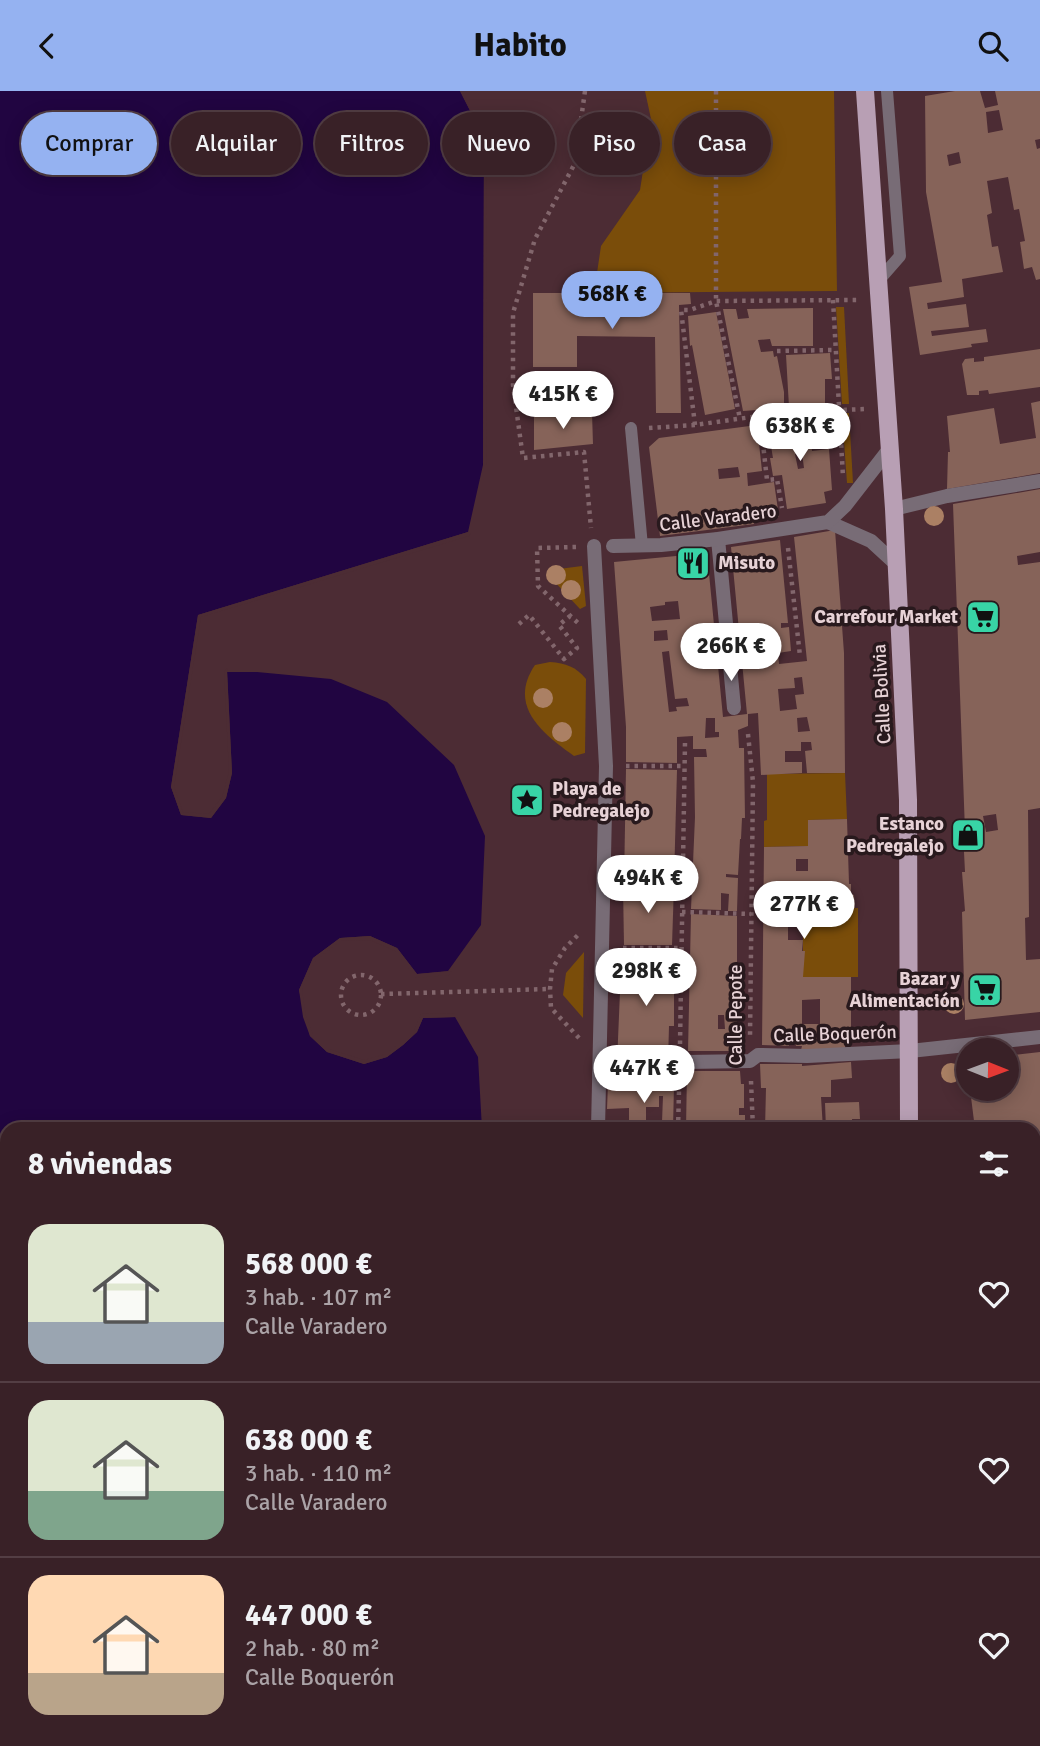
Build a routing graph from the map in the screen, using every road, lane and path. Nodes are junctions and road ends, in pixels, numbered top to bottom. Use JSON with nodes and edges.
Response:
{"nodes":[{"id":1,"x":585,"y":91,"type":"edge"},
{"id":2,"x":716,"y":91,"type":"edge"},
{"id":3,"x":865,"y":91,"type":"edge"},
{"id":4,"x":887,"y":91,"type":"edge"},
{"id":5,"x":879,"y":280,"type":"junction"},
{"id":6,"x":716,"y":300,"type":"junction"},
{"id":7,"x":835,"y":350,"type":"junction"},
{"id":8,"x":777,"y":351,"type":"dead end"},
{"id":9,"x":849,"y":409,"type":"dead end"},
{"id":10,"x":838,"y":410,"type":"junction"},
{"id":11,"x":760,"y":416,"type":"junction"},
{"id":12,"x":740,"y":419,"type":"junction"},
{"id":13,"x":695,"y":425,"type":"junction"},
{"id":14,"x":631,"y":428,"type":"joint"},
{"id":15,"x":890,"y":448,"type":"junction"},
{"id":16,"x":1040,"y":481,"type":"edge"},
{"id":17,"x":845,"y":506,"type":"junction"},
{"id":18,"x":894,"y":509,"type":"junction"},
{"id":19,"x":828,"y":522,"type":"junction"},
{"id":20,"x":786,"y":530,"type":"junction"},
{"id":21,"x":718,"y":539,"type":"junction"},
{"id":22,"x":594,"y":546,"type":"junction"},
{"id":23,"x":613,"y":546,"type":"dead end"},
{"id":24,"x":642,"y":546,"type":"junction"},
{"id":25,"x":896,"y":564,"type":"junction"},
{"id":26,"x":570,"y":616,"type":"junction"},
{"id":27,"x":519,"y":624,"type":"dead end"},
{"id":28,"x":600,"y":636,"type":"junction"},
{"id":29,"x":800,"y":656,"type":"dead end"},
{"id":30,"x":734,"y":708,"type":"dead end"},
{"id":31,"x":748,"y":734,"type":"dead end"},
{"id":32,"x":685,"y":742,"type":"dead end"},
{"id":33,"x":606,"y":766,"type":"junction"},
{"id":34,"x":685,"y":766,"type":"junction"},
{"id":35,"x":683,"y":882,"type":"junction"},
{"id":36,"x":603,"y":885,"type":"junction"},
{"id":37,"x":602,"y":912,"type":"junction"},
{"id":38,"x":682,"y":912,"type":"junction"},
{"id":39,"x":751,"y":914,"type":"junction"},
{"id":40,"x":602,"y":947,"type":"junction"},
{"id":41,"x":681,"y":948,"type":"junction"},
{"id":42,"x":550,"y":989,"type":"junction"},
{"id":43,"x":381,"y":994,"type":"junction"},
{"id":44,"x":1040,"y":1037,"type":"edge"},
{"id":45,"x":910,"y":1051,"type":"junction"},
{"id":46,"x":750,"y":1061,"type":"junction"},
{"id":47,"x":599,"y":1067,"type":"junction"},
{"id":48,"x":680,"y":1068,"type":"junction"},
{"id":49,"x":598,"y":1122,"type":"edge"},
{"id":50,"x":678,"y":1122,"type":"edge"},
{"id":51,"x":753,"y":1122,"type":"edge"},
{"id":52,"x":909,"y":1122,"type":"edge"}],
"edges":[{"from":1,"to":22,"type":"path"},
{"from":2,"to":6,"type":"path"},
{"from":3,"to":5,"type":"main road","name":"Calle Bolivia"},
{"from":4,"to":5,"type":"lane"},
{"from":5,"to":15,"type":"main road","name":"Calle Bolivia"},
{"from":6,"to":7,"type":"path"},
{"from":6,"to":12,"type":"path"},
{"from":6,"to":13,"type":"path"},
{"from":7,"to":8,"type":"path"},
{"from":7,"to":10,"type":"path"},
{"from":9,"to":10,"type":"path"},
{"from":10,"to":11,"type":"path"},
{"from":10,"to":17,"type":"path"},
{"from":11,"to":12,"type":"path"},
{"from":11,"to":20,"type":"path"},
{"from":12,"to":13,"type":"path"},
{"from":13,"to":14,"type":"path"},
{"from":14,"to":24,"type":"lane"},
{"from":15,"to":17,"type":"street"},
{"from":15,"to":18,"type":"main road","name":"Calle Bolivia"},
{"from":16,"to":18,"type":"street"},
{"from":17,"to":19,"type":"street"},
{"from":18,"to":25,"type":"main road","name":"Calle Bolivia"},
{"from":19,"to":20,"type":"street","name":"Calle Varadero"},
{"from":19,"to":25,"type":"street"},
{"from":20,"to":21,"type":"street","name":"Calle Varadero"},
{"from":20,"to":29,"type":"path"},
{"from":21,"to":24,"type":"street","name":"Calle Varadero"},
{"from":21,"to":30,"type":"street"},
{"from":22,"to":26,"type":"path"},
{"from":22,"to":28,"type":"street"},
{"from":23,"to":24,"type":"street","name":"Calle Varadero"},
{"from":25,"to":45,"type":"main road","name":"Calle Bolivia"},
{"from":26,"to":27,"type":"path"},
{"from":26,"to":28,"type":"path"},
{"from":28,"to":33,"type":"street"},
{"from":31,"to":39,"type":"path","name":"Calle Pepote"},
{"from":32,"to":34,"type":"path"},
{"from":33,"to":34,"type":"path"},
{"from":33,"to":36,"type":"street"},
{"from":34,"to":35,"type":"path"},
{"from":35,"to":36,"type":"path"},
{"from":35,"to":38,"type":"path"},
{"from":36,"to":37,"type":"street"},
{"from":37,"to":40,"type":"street"},
{"from":37,"to":42,"type":"path"},
{"from":38,"to":39,"type":"path"},
{"from":38,"to":41,"type":"path"},
{"from":39,"to":46,"type":"path","name":"Calle Pepote"},
{"from":40,"to":41,"type":"path"},
{"from":40,"to":47,"type":"street"},
{"from":41,"to":48,"type":"path"},
{"from":42,"to":43,"type":"path"},
{"from":42,"to":47,"type":"path"},
{"from":43,"to":43,"type":"path"},
{"from":44,"to":45,"type":"street","name":"Calle Boquerón"},
{"from":45,"to":46,"type":"street","name":"Calle Boquerón"},
{"from":45,"to":52,"type":"main road","name":"Calle Bolivia"},
{"from":46,"to":48,"type":"street","name":"Calle Boquerón"},
{"from":46,"to":51,"type":"path","name":"Calle Pepote"},
{"from":47,"to":48,"type":"street","name":"Calle Boquerón"},
{"from":47,"to":49,"type":"street"},
{"from":48,"to":50,"type":"path"}]}
